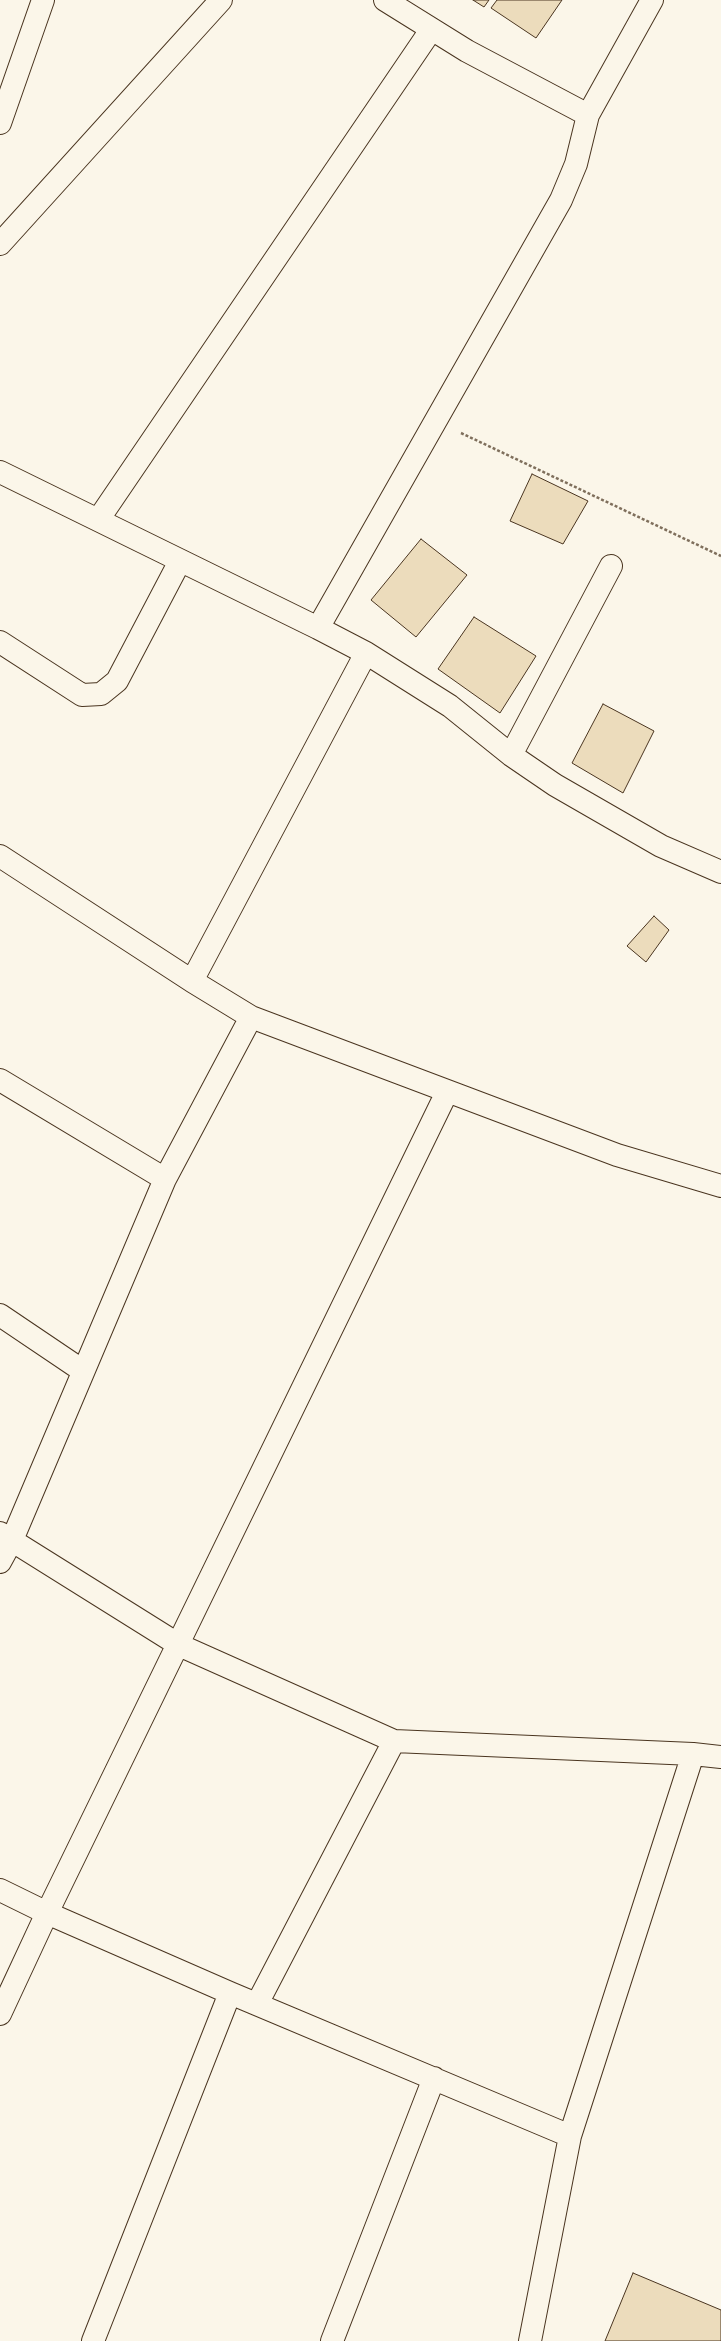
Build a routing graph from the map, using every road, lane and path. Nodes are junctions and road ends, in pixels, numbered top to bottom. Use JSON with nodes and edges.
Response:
{"nodes":[{"id":1,"x":43,"y":0,"type":"edge"},
{"id":2,"x":221,"y":0,"type":"edge"},
{"id":3,"x":386,"y":0,"type":"edge"},
{"id":4,"x":652,"y":0,"type":"edge"},
{"id":5,"x":432,"y":30,"type":"junction"},
{"id":6,"x":588,"y":115,"type":"junction"},
{"id":7,"x":0,"y":123,"type":"edge"},
{"id":8,"x":0,"y":244,"type":"edge"},
{"id":9,"x":435,"y":421,"type":"junction"},
{"id":10,"x":0,"y":472,"type":"edge"},
{"id":11,"x":98,"y":520,"type":"junction"},
{"id":12,"x":721,"y":556,"type":"edge"},
{"id":13,"x":180,"y":561,"type":"junction"},
{"id":14,"x":611,"y":566,"type":"dead end"},
{"id":15,"x":318,"y":628,"type":"junction"},
{"id":16,"x":0,"y":642,"type":"edge"},
{"id":17,"x":366,"y":653,"type":"junction"},
{"id":18,"x":512,"y":755,"type":"junction"},
{"id":19,"x":0,"y":856,"type":"edge"},
{"id":20,"x":721,"y":872,"type":"edge"},
{"id":21,"x":192,"y":981,"type":"junction"},
{"id":22,"x":251,"y":1017,"type":"junction"},
{"id":23,"x":0,"y":1080,"type":"edge"},
{"id":24,"x":447,"y":1092,"type":"junction"},
{"id":25,"x":165,"y":1179,"type":"junction"},
{"id":26,"x":721,"y":1186,"type":"edge"},
{"id":27,"x":0,"y":1315,"type":"edge"},
{"id":28,"x":83,"y":1371,"type":"junction"},
{"id":29,"x":6,"y":1537,"type":"edge"},
{"id":30,"x":0,"y":1562,"type":"edge"},
{"id":31,"x":179,"y":1645,"type":"junction"},
{"id":32,"x":394,"y":1741,"type":"junction"},
{"id":33,"x":693,"y":1754,"type":"junction"},
{"id":34,"x":721,"y":1757,"type":"edge"},
{"id":35,"x":0,"y":1890,"type":"edge"},
{"id":36,"x":47,"y":1913,"type":"junction"},
{"id":37,"x":230,"y":1993,"type":"junction"},
{"id":38,"x":257,"y":2004,"type":"junction"},
{"id":39,"x":0,"y":2014,"type":"edge"},
{"id":40,"x":434,"y":2078,"type":"junction"},
{"id":41,"x":570,"y":2136,"type":"junction"},
{"id":42,"x":93,"y":2341,"type":"edge"},
{"id":43,"x":332,"y":2341,"type":"edge"},
{"id":44,"x":530,"y":2341,"type":"edge"}],
"edges":[{"from":1,"to":7,"type":"street"},
{"from":2,"to":8,"type":"street"},
{"from":3,"to":5,"type":"street"},
{"from":4,"to":6,"type":"street"},
{"from":5,"to":6,"type":"street"},
{"from":5,"to":11,"type":"street"},
{"from":6,"to":9,"type":"street"},
{"from":9,"to":12,"type":"path"},
{"from":9,"to":15,"type":"street"},
{"from":10,"to":11,"type":"street"},
{"from":11,"to":13,"type":"street"},
{"from":13,"to":15,"type":"street"},
{"from":13,"to":16,"type":"street"},
{"from":14,"to":18,"type":"street"},
{"from":15,"to":17,"type":"street"},
{"from":17,"to":18,"type":"street"},
{"from":17,"to":21,"type":"street"},
{"from":18,"to":20,"type":"street"},
{"from":19,"to":21,"type":"street"},
{"from":21,"to":22,"type":"street"},
{"from":22,"to":24,"type":"street"},
{"from":22,"to":25,"type":"street"},
{"from":23,"to":25,"type":"street"},
{"from":24,"to":26,"type":"street"},
{"from":24,"to":31,"type":"street"},
{"from":25,"to":28,"type":"street"},
{"from":27,"to":28,"type":"street"},
{"from":28,"to":29,"type":"street"},
{"from":29,"to":30,"type":"street"},
{"from":29,"to":31,"type":"street"},
{"from":31,"to":32,"type":"street"},
{"from":31,"to":36,"type":"street"},
{"from":32,"to":33,"type":"street"},
{"from":32,"to":38,"type":"street"},
{"from":33,"to":34,"type":"street"},
{"from":33,"to":41,"type":"street"},
{"from":35,"to":36,"type":"street"},
{"from":36,"to":37,"type":"street"},
{"from":36,"to":39,"type":"street"},
{"from":37,"to":38,"type":"street"},
{"from":37,"to":42,"type":"street"},
{"from":38,"to":40,"type":"street"},
{"from":40,"to":41,"type":"street"},
{"from":40,"to":43,"type":"street"},
{"from":41,"to":44,"type":"street"}]}
